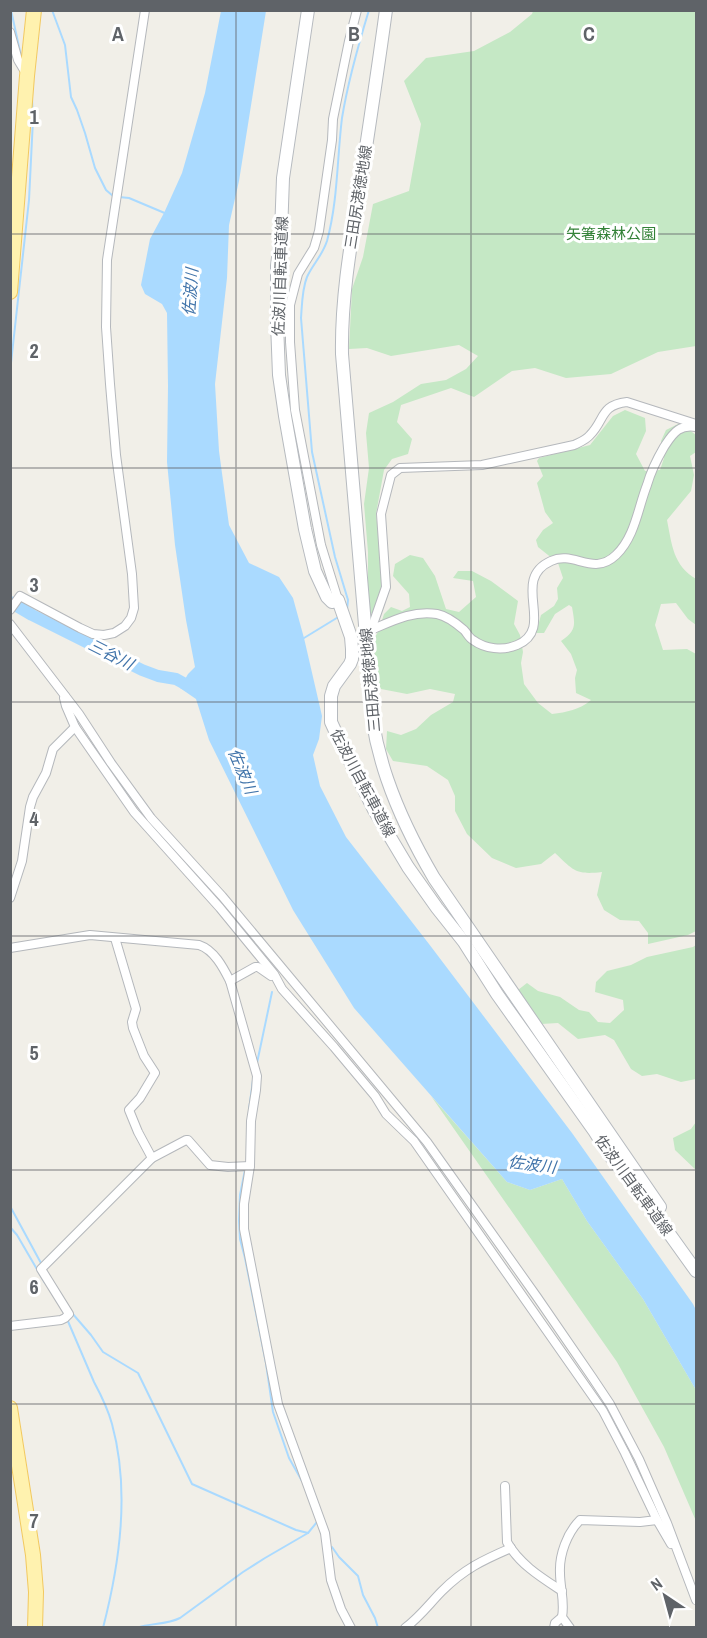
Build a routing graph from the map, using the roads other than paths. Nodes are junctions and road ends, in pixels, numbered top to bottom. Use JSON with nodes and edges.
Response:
{"nodes":[{"id":1,"x":34,"y":10,"type":"edge"},
{"id":2,"x":145,"y":10,"type":"edge"},
{"id":3,"x":308,"y":10,"type":"edge"},
{"id":4,"x":357,"y":10,"type":"edge"},
{"id":5,"x":386,"y":10,"type":"edge"},
{"id":6,"x":10,"y":32,"type":"edge"},
{"id":7,"x":27,"y":76,"type":"junction"},
{"id":8,"x":16,"y":170,"type":"edge"},
{"id":9,"x":10,"y":292,"type":"edge"},
{"id":10,"x":696,"y":425,"type":"edge"},
{"id":11,"x":339,"y":603,"type":"junction"},
{"id":12,"x":11,"y":610,"type":"edge"},
{"id":13,"x":364,"y":618,"type":"junction"},
{"id":14,"x":10,"y":624,"type":"edge"},
{"id":15,"x":346,"y":624,"type":"junction"},
{"id":16,"x":368,"y":632,"type":"junction"},
{"id":17,"x":66,"y":696,"type":"junction"},
{"id":18,"x":75,"y":727,"type":"junction"},
{"id":19,"x":10,"y":898,"type":"edge"},
{"id":20,"x":115,"y":938,"type":"junction"},
{"id":21,"x":11,"y":947,"type":"edge"},
{"id":22,"x":277,"y":980,"type":"junction"},
{"id":23,"x":230,"y":981,"type":"junction"},
{"id":24,"x":508,"y":986,"type":"junction"},
{"id":25,"x":497,"y":994,"type":"junction"},
{"id":26,"x":309,"y":1003,"type":"junction"},
{"id":27,"x":389,"y":1097,"type":"junction"},
{"id":28,"x":402,"y":1128,"type":"junction"},
{"id":29,"x":608,"y":1153,"type":"junction"},
{"id":30,"x":152,"y":1158,"type":"junction"},
{"id":31,"x":247,"y":1166,"type":"junction"},
{"id":32,"x":630,"y":1167,"type":"junction"},
{"id":33,"x":638,"y":1190,"type":"junction"},
{"id":34,"x":696,"y":1260,"type":"edge"},
{"id":35,"x":696,"y":1271,"type":"edge"},
{"id":36,"x":10,"y":1326,"type":"edge"},
{"id":37,"x":10,"y":1408,"type":"edge"},
{"id":38,"x":505,"y":1486,"type":"dead end"},
{"id":39,"x":657,"y":1520,"type":"junction"},
{"id":40,"x":511,"y":1548,"type":"junction"},
{"id":41,"x":677,"y":1550,"type":"junction"},
{"id":42,"x":562,"y":1592,"type":"junction"},
{"id":43,"x":696,"y":1600,"type":"edge"},
{"id":44,"x":562,"y":1617,"type":"junction"},
{"id":45,"x":37,"y":1625,"type":"edge"},
{"id":46,"x":351,"y":1628,"type":"edge"},
{"id":47,"x":405,"y":1628,"type":"edge"},
{"id":48,"x":554,"y":1628,"type":"edge"},
{"id":49,"x":570,"y":1628,"type":"edge"}],
"edges":[{"from":1,"to":7,"type":"main road"},
{"from":2,"to":12,"type":"street"},
{"from":3,"to":11,"type":"main road","name":"佐波川自転車道線"},
{"from":4,"to":11,"type":"street"},
{"from":5,"to":13,"type":"main road","name":"三田尻港徳地線"},
{"from":6,"to":7,"type":"street"},
{"from":7,"to":8,"type":"main road"},
{"from":8,"to":9,"type":"main road"},
{"from":10,"to":16,"type":"street"},
{"from":10,"to":16,"type":"street"},
{"from":11,"to":15,"type":"main road","name":"佐波川自転車道線"},
{"from":13,"to":15,"type":"street"},
{"from":13,"to":16,"type":"main road","name":"三田尻港徳地線"},
{"from":14,"to":17,"type":"street"},
{"from":15,"to":25,"type":"main road","name":"佐波川自転車道線"},
{"from":16,"to":24,"type":"main road","name":"三田尻港徳地線"},
{"from":17,"to":18,"type":"street"},
{"from":17,"to":26,"type":"street"},
{"from":18,"to":19,"type":"street"},
{"from":18,"to":22,"type":"street"},
{"from":20,"to":21,"type":"street"},
{"from":20,"to":23,"type":"street"},
{"from":20,"to":30,"type":"street"},
{"from":22,"to":23,"type":"street"},
{"from":22,"to":26,"type":"street"},
{"from":22,"to":28,"type":"street"},
{"from":23,"to":31,"type":"street"},
{"from":24,"to":25,"type":"street"},
{"from":24,"to":32,"type":"main road","name":"三田尻港徳地線"},
{"from":25,"to":29,"type":"main road","name":"佐波川自転車道線"},
{"from":26,"to":27,"type":"street"},
{"from":27,"to":28,"type":"street"},
{"from":27,"to":41,"type":"street"},
{"from":28,"to":39,"type":"street"},
{"from":29,"to":32,"type":"street"},
{"from":29,"to":33,"type":"main road","name":"佐波川自転車道線"},
{"from":30,"to":31,"type":"street"},
{"from":30,"to":36,"type":"street"},
{"from":31,"to":46,"type":"street"},
{"from":32,"to":33,"type":"street"},
{"from":32,"to":34,"type":"main road","name":"三田尻港徳地線"},
{"from":33,"to":35,"type":"main road","name":"佐波川自転車道線"},
{"from":37,"to":45,"type":"main road"},
{"from":38,"to":40,"type":"street"},
{"from":39,"to":41,"type":"street"},
{"from":39,"to":42,"type":"street"},
{"from":40,"to":42,"type":"street"},
{"from":40,"to":47,"type":"street"},
{"from":41,"to":43,"type":"street"},
{"from":42,"to":44,"type":"street"},
{"from":44,"to":48,"type":"street"},
{"from":44,"to":49,"type":"street"}]}
